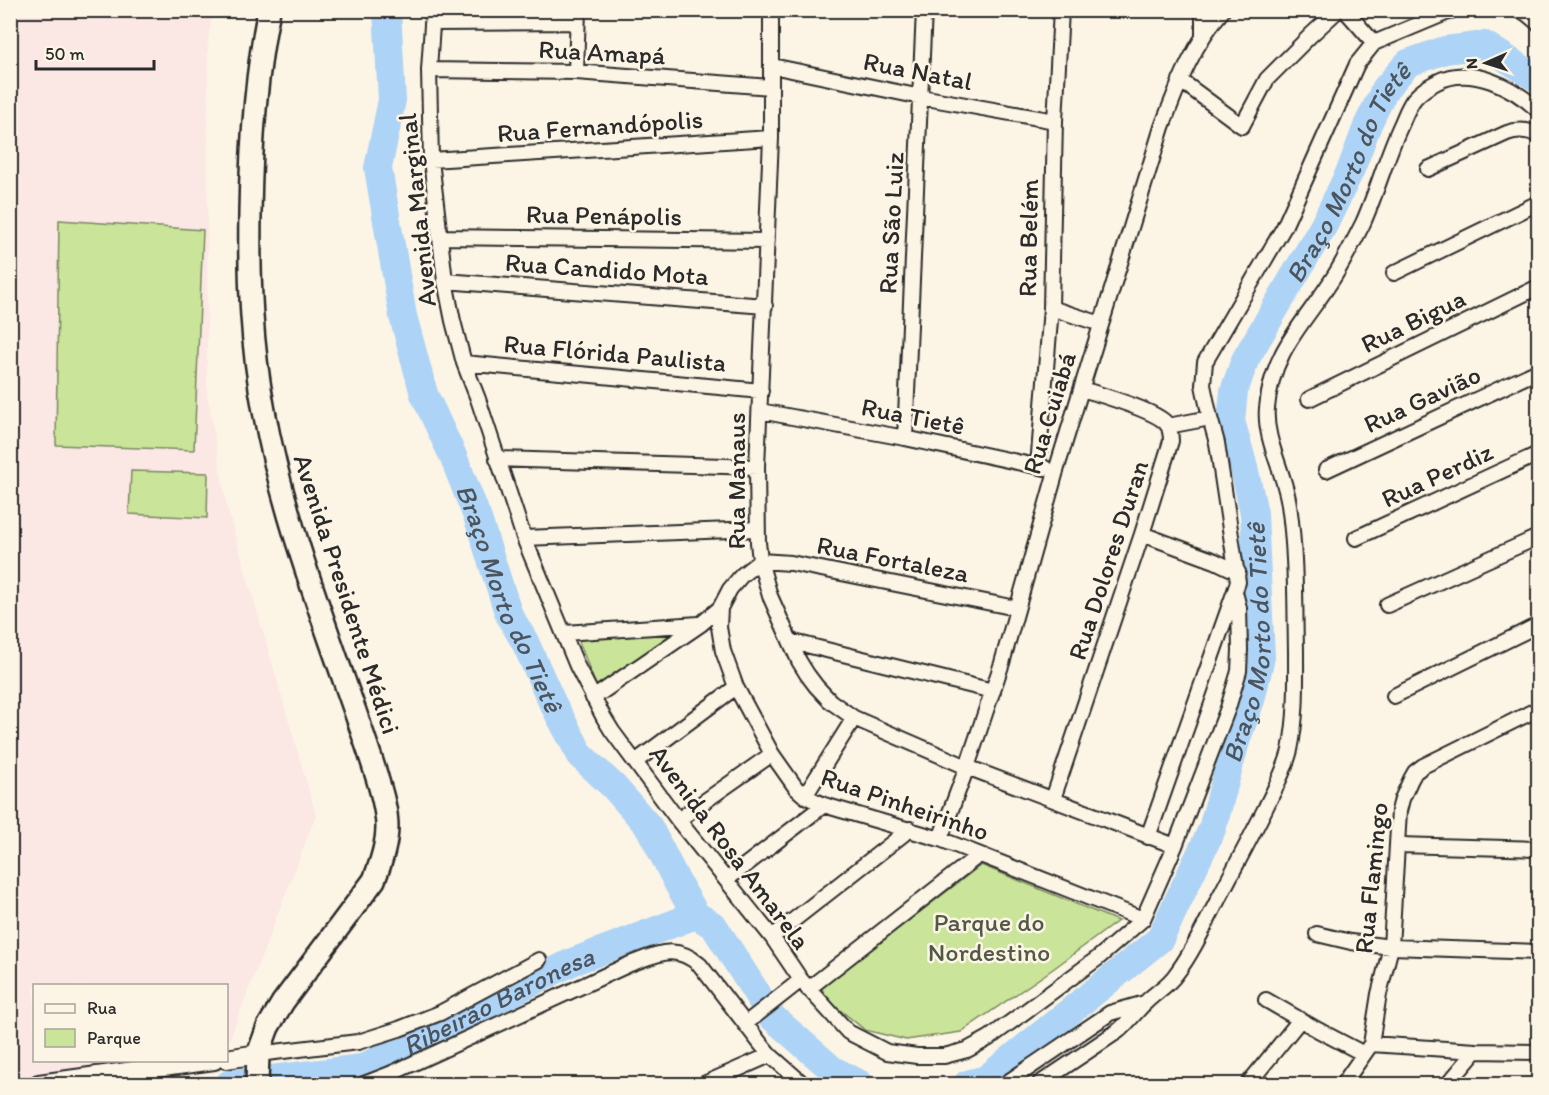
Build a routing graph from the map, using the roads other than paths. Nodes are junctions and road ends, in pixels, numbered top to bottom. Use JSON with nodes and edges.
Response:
{"nodes":[{"id":1,"x":269,"y":10,"type":"edge"},
{"id":2,"x":771,"y":10,"type":"edge"},
{"id":3,"x":924,"y":10,"type":"edge"},
{"id":4,"x":1061,"y":10,"type":"edge"},
{"id":5,"x":1203,"y":10,"type":"edge"},
{"id":6,"x":1223,"y":10,"type":"edge"},
{"id":7,"x":1338,"y":10,"type":"edge"},
{"id":8,"x":1345,"y":10,"type":"edge"},
{"id":9,"x":1453,"y":10,"type":"edge"},
{"id":10,"x":1527,"y":12,"type":"edge"},
{"id":11,"x":578,"y":16,"type":"edge"},
{"id":12,"x":433,"y":17,"type":"edge"},
{"id":13,"x":1539,"y":23,"type":"edge"},
{"id":14,"x":1203,"y":37,"type":"junction"},
{"id":15,"x":1374,"y":43,"type":"junction"},
{"id":16,"x":772,"y":66,"type":"junction"},
{"id":17,"x":429,"y":70,"type":"junction"},
{"id":18,"x":576,"y":72,"type":"junction"},
{"id":19,"x":1180,"y":80,"type":"junction"},
{"id":20,"x":771,"y":87,"type":"junction"},
{"id":21,"x":921,"y":97,"type":"junction"},
{"id":22,"x":1539,"y":110,"type":"edge"},
{"id":23,"x":1055,"y":121,"type":"junction"},
{"id":24,"x":1539,"y":135,"type":"edge"},
{"id":25,"x":771,"y":138,"type":"junction"},
{"id":26,"x":431,"y":160,"type":"junction"},
{"id":27,"x":1428,"y":169,"type":"dead end"},
{"id":28,"x":1539,"y":203,"type":"edge"},
{"id":29,"x":439,"y":237,"type":"junction"},
{"id":30,"x":767,"y":241,"type":"junction"},
{"id":31,"x":1394,"y":273,"type":"dead end"},
{"id":32,"x":445,"y":281,"type":"junction"},
{"id":33,"x":1539,"y":287,"type":"edge"},
{"id":34,"x":765,"y":306,"type":"junction"},
{"id":35,"x":1051,"y":309,"type":"junction"},
{"id":36,"x":1101,"y":324,"type":"junction"},
{"id":37,"x":464,"y":363,"type":"junction"},
{"id":38,"x":1539,"y":370,"type":"edge"},
{"id":39,"x":1082,"y":389,"type":"junction"},
{"id":40,"x":761,"y":391,"type":"junction"},
{"id":41,"x":1309,"y":399,"type":"dead end"},
{"id":42,"x":760,"y":411,"type":"junction"},
{"id":43,"x":1210,"y":418,"type":"junction"},
{"id":44,"x":1168,"y":426,"type":"junction"},
{"id":45,"x":904,"y":438,"type":"junction"},
{"id":46,"x":1539,"y":454,"type":"edge"},
{"id":47,"x":497,"y":459,"type":"junction"},
{"id":48,"x":757,"y":466,"type":"junction"},
{"id":49,"x":1038,"y":466,"type":"junction"},
{"id":50,"x":1056,"y":471,"type":"junction"},
{"id":51,"x":1326,"y":471,"type":"dead end"},
{"id":52,"x":757,"y":529,"type":"junction"},
{"id":53,"x":1142,"y":534,"type":"junction"},
{"id":54,"x":1539,"y":537,"type":"edge"},
{"id":55,"x":524,"y":538,"type":"junction"},
{"id":56,"x":1356,"y":538,"type":"dead end"},
{"id":57,"x":760,"y":561,"type":"junction"},
{"id":58,"x":1238,"y":572,"type":"junction"},
{"id":59,"x":1235,"y":592,"type":"junction"},
{"id":60,"x":1387,"y":605,"type":"dead end"},
{"id":61,"x":720,"y":608,"type":"junction"},
{"id":62,"x":1016,"y":608,"type":"junction"},
{"id":63,"x":701,"y":624,"type":"junction"},
{"id":64,"x":1539,"y":625,"type":"edge"},
{"id":65,"x":564,"y":633,"type":"junction"},
{"id":66,"x":790,"y":641,"type":"junction"},
{"id":67,"x":736,"y":687,"type":"junction"},
{"id":68,"x":993,"y":691,"type":"junction"},
{"id":69,"x":1394,"y":696,"type":"dead end"},
{"id":70,"x":593,"y":698,"type":"junction"},
{"id":71,"x":1539,"y":709,"type":"edge"},
{"id":72,"x":854,"y":718,"type":"junction"},
{"id":73,"x":772,"y":754,"type":"junction"},
{"id":74,"x":634,"y":762,"type":"junction"},
{"id":75,"x":967,"y":767,"type":"junction"},
{"id":76,"x":805,"y":796,"type":"junction"},
{"id":77,"x":1053,"y":799,"type":"junction"},
{"id":78,"x":824,"y":805,"type":"junction"},
{"id":79,"x":678,"y":820,"type":"junction"},
{"id":80,"x":910,"y":829,"type":"junction"},
{"id":81,"x":1148,"y":837,"type":"junction"},
{"id":82,"x":940,"y":839,"type":"junction"},
{"id":83,"x":1398,"y":845,"type":"junction"},
{"id":84,"x":1175,"y":846,"type":"junction"},
{"id":85,"x":1539,"y":849,"type":"edge"},
{"id":86,"x":979,"y":855,"type":"junction"},
{"id":87,"x":726,"y":880,"type":"junction"},
{"id":88,"x":1143,"y":919,"type":"junction"},
{"id":89,"x":1317,"y":934,"type":"dead end"},
{"id":90,"x":772,"y":937,"type":"junction"},
{"id":91,"x":1391,"y":947,"type":"junction"},
{"id":92,"x":1539,"y":952,"type":"edge"},
{"id":93,"x":539,"y":960,"type":"dead end"},
{"id":94,"x":804,"y":984,"type":"junction"},
{"id":95,"x":1266,"y":1000,"type":"dead end"},
{"id":96,"x":1145,"y":1003,"type":"junction"},
{"id":97,"x":1300,"y":1020,"type":"junction"},
{"id":98,"x":745,"y":1024,"type":"junction"},
{"id":99,"x":1367,"y":1049,"type":"junction"},
{"id":100,"x":1476,"y":1051,"type":"junction"},
{"id":101,"x":1539,"y":1052,"type":"edge"},
{"id":102,"x":770,"y":1055,"type":"junction"},
{"id":103,"x":228,"y":1060,"type":"edge"},
{"id":104,"x":199,"y":1062,"type":"edge"},
{"id":105,"x":257,"y":1070,"type":"edge"},
{"id":106,"x":39,"y":1084,"type":"edge"},
{"id":107,"x":364,"y":1084,"type":"edge"},
{"id":108,"x":704,"y":1084,"type":"edge"},
{"id":109,"x":803,"y":1084,"type":"edge"},
{"id":110,"x":1005,"y":1084,"type":"edge"},
{"id":111,"x":1039,"y":1084,"type":"edge"},
{"id":112,"x":1248,"y":1084,"type":"edge"},
{"id":113,"x":1343,"y":1084,"type":"edge"},
{"id":114,"x":1448,"y":1084,"type":"edge"}],
"edges":[{"from":1,"to":105,"type":"main road","name":"Avenida Presidente Médici"},
{"from":2,"to":16,"type":"street","name":"Rua Manaus"},
{"from":3,"to":21,"type":"street","name":"Rua São Luiz"},
{"from":4,"to":23,"type":"street","name":"Rua Belém"},
{"from":5,"to":14,"type":"street"},
{"from":6,"to":14,"type":"street","name":"Rua Cuiabá"},
{"from":7,"to":19,"type":"street"},
{"from":8,"to":15,"type":"street"},
{"from":9,"to":15,"type":"street"},
{"from":10,"to":13,"type":"street"},
{"from":11,"to":12,"type":"street"},
{"from":11,"to":18,"type":"street"},
{"from":12,"to":17,"type":"street","name":"Avenida Marginal"},
{"from":14,"to":19,"type":"street","name":"Rua Cuiabá"},
{"from":15,"to":43,"type":"street"},
{"from":16,"to":20,"type":"street","name":"Rua Manaus"},
{"from":16,"to":21,"type":"street","name":"Rua Natal"},
{"from":17,"to":18,"type":"street","name":"Rua Amapá"},
{"from":17,"to":26,"type":"street","name":"Avenida Marginal"},
{"from":18,"to":20,"type":"street","name":"Rua Amapá"},
{"from":19,"to":36,"type":"street","name":"Rua Cuiabá"},
{"from":20,"to":25,"type":"street","name":"Rua Manaus"},
{"from":21,"to":23,"type":"street","name":"Rua Natal"},
{"from":21,"to":45,"type":"street","name":"Rua São Luiz"},
{"from":22,"to":96,"type":"street"},
{"from":23,"to":35,"type":"street","name":"Rua Belém"},
{"from":24,"to":27,"type":"street"},
{"from":25,"to":26,"type":"street","name":"Rua Fernandópolis"},
{"from":25,"to":30,"type":"street","name":"Rua Manaus"},
{"from":26,"to":29,"type":"street","name":"Avenida Marginal"},
{"from":28,"to":31,"type":"street"},
{"from":29,"to":30,"type":"street","name":"Rua Penápolis"},
{"from":29,"to":32,"type":"street","name":"Avenida Marginal"},
{"from":30,"to":34,"type":"street","name":"Rua Manaus"},
{"from":32,"to":34,"type":"street","name":"Rua Candido Mota"},
{"from":32,"to":37,"type":"street","name":"Avenida Marginal"},
{"from":33,"to":41,"type":"street","name":"Rua Bigua"},
{"from":34,"to":40,"type":"street","name":"Rua Manaus"},
{"from":35,"to":36,"type":"street"},
{"from":35,"to":49,"type":"street","name":"Rua Belém"},
{"from":36,"to":39,"type":"street","name":"Rua Cuiabá"},
{"from":37,"to":40,"type":"street","name":"Rua Flórida Paulista"},
{"from":37,"to":47,"type":"street","name":"Avenida Marginal"},
{"from":38,"to":51,"type":"street","name":"Rua Gavião"},
{"from":39,"to":44,"type":"street"},
{"from":39,"to":50,"type":"street","name":"Rua Cuiabá"},
{"from":40,"to":42,"type":"street","name":"Rua Manaus"},
{"from":42,"to":45,"type":"street","name":"Rua Tietê"},
{"from":42,"to":48,"type":"street","name":"Rua Manaus"},
{"from":43,"to":44,"type":"street"},
{"from":43,"to":58,"type":"street"},
{"from":44,"to":53,"type":"street","name":"Rua Dolores Duran"},
{"from":45,"to":49,"type":"street","name":"Rua Tietê"},
{"from":46,"to":56,"type":"street","name":"Rua Perdiz"},
{"from":47,"to":48,"type":"street"},
{"from":47,"to":55,"type":"street","name":"Avenida Marginal"},
{"from":48,"to":52,"type":"street","name":"Rua Manaus"},
{"from":49,"to":50,"type":"street","name":"Rua Tietê"},
{"from":50,"to":62,"type":"street","name":"Rua Cuiabá"},
{"from":52,"to":55,"type":"street"},
{"from":52,"to":57,"type":"street","name":"Rua Manaus"},
{"from":53,"to":58,"type":"street"},
{"from":53,"to":77,"type":"street","name":"Rua Dolores Duran"},
{"from":54,"to":60,"type":"street"},
{"from":55,"to":65,"type":"street","name":"Avenida Rosa Amarela"},
{"from":57,"to":61,"type":"street"},
{"from":57,"to":62,"type":"street","name":"Rua Fortaleza"},
{"from":57,"to":66,"type":"street","name":"Rua Manaus"},
{"from":58,"to":59,"type":"street"},
{"from":59,"to":81,"type":"street"},
{"from":59,"to":84,"type":"street"},
{"from":61,"to":63,"type":"street"},
{"from":61,"to":67,"type":"street","name":"Rua Pinheirinho"},
{"from":62,"to":68,"type":"street","name":"Rua Cuiabá"},
{"from":63,"to":65,"type":"street"},
{"from":63,"to":70,"type":"street"},
{"from":64,"to":69,"type":"street"},
{"from":65,"to":70,"type":"street","name":"Avenida Rosa Amarela"},
{"from":66,"to":68,"type":"street"},
{"from":66,"to":72,"type":"street","name":"Rua Manaus"},
{"from":67,"to":73,"type":"street","name":"Rua Pinheirinho"},
{"from":67,"to":74,"type":"street"},
{"from":68,"to":75,"type":"street","name":"Rua Cuiabá"},
{"from":70,"to":74,"type":"street","name":"Avenida Rosa Amarela"},
{"from":71,"to":83,"type":"street","name":"Rua Flamingo"},
{"from":72,"to":75,"type":"street","name":"Rua Manaus"},
{"from":72,"to":76,"type":"street"},
{"from":73,"to":76,"type":"street","name":"Rua Pinheirinho"},
{"from":73,"to":79,"type":"street"},
{"from":74,"to":79,"type":"street","name":"Avenida Rosa Amarela"},
{"from":75,"to":77,"type":"street","name":"Rua Manaus"},
{"from":75,"to":82,"type":"street","name":"Rua Cuiabá"},
{"from":76,"to":78,"type":"street","name":"Rua Pinheirinho"},
{"from":77,"to":81,"type":"street","name":"Rua Manaus"},
{"from":78,"to":80,"type":"street","name":"Rua Pinheirinho"},
{"from":78,"to":87,"type":"street"},
{"from":79,"to":87,"type":"street","name":"Avenida Rosa Amarela"},
{"from":80,"to":82,"type":"street","name":"Rua Pinheirinho"},
{"from":80,"to":90,"type":"street"},
{"from":81,"to":84,"type":"street","name":"Rua Manaus"},
{"from":82,"to":86,"type":"street","name":"Rua Pinheirinho"},
{"from":83,"to":85,"type":"street"},
{"from":83,"to":91,"type":"street","name":"Rua Flamingo"},
{"from":84,"to":88,"type":"street"},
{"from":86,"to":88,"type":"street","name":"Rua Pinheirinho"},
{"from":86,"to":94,"type":"street","name":"Avenida Rosa Amarela"},
{"from":87,"to":90,"type":"street","name":"Avenida Rosa Amarela"},
{"from":88,"to":94,"type":"street"},
{"from":89,"to":91,"type":"street"},
{"from":90,"to":94,"type":"street","name":"Avenida Rosa Amarela"},
{"from":91,"to":92,"type":"street"},
{"from":91,"to":99,"type":"street","name":"Rua Flamingo"},
{"from":93,"to":105,"type":"street"},
{"from":94,"to":98,"type":"street"},
{"from":95,"to":97,"type":"street"},
{"from":96,"to":110,"type":"street"},
{"from":96,"to":111,"type":"street"},
{"from":97,"to":99,"type":"street"},
{"from":97,"to":112,"type":"street"},
{"from":98,"to":102,"type":"street"},
{"from":98,"to":107,"type":"street"},
{"from":99,"to":100,"type":"street"},
{"from":99,"to":113,"type":"street","name":"Rua Flamingo"},
{"from":100,"to":101,"type":"street"},
{"from":100,"to":114,"type":"street"},
{"from":102,"to":108,"type":"street"},
{"from":102,"to":109,"type":"street"},
{"from":103,"to":105,"type":"street"},
{"from":104,"to":106,"type":"street"}]}
